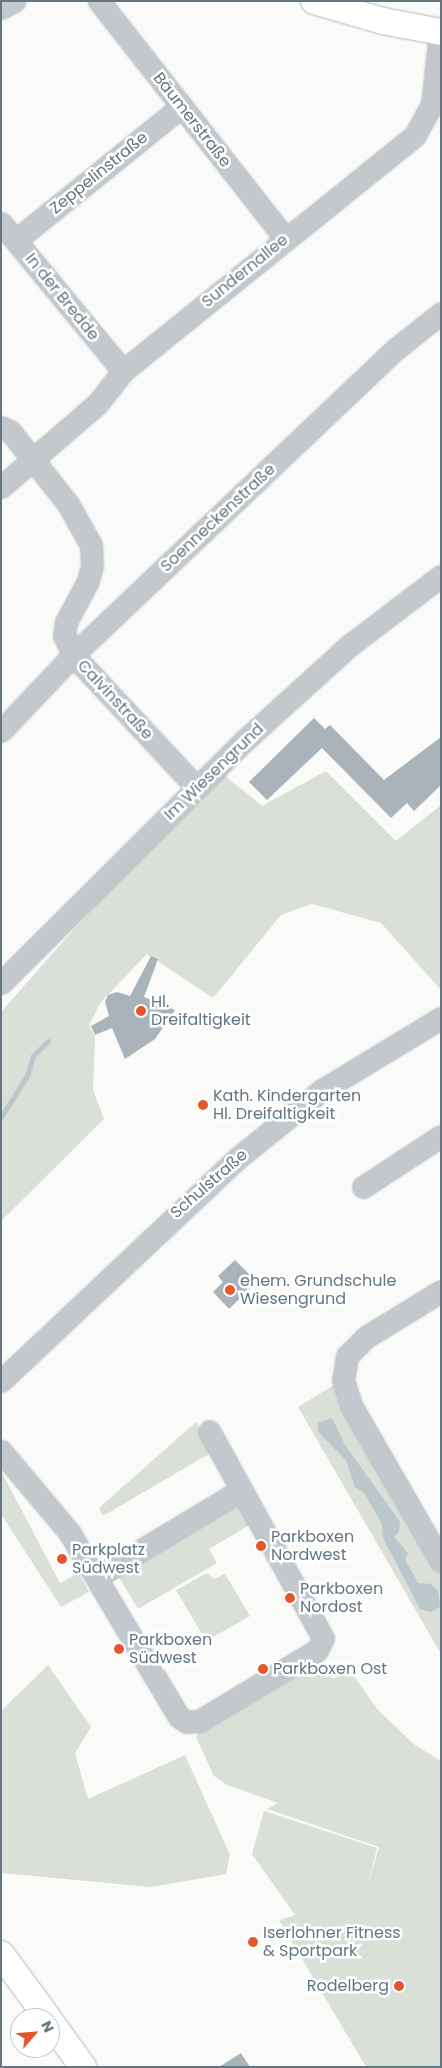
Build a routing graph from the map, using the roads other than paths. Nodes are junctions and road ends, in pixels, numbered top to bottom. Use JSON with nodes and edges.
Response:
{"nodes":[{"id":1,"x":14,"y":1,"type":"edge"},
{"id":2,"x":99,"y":1,"type":"edge"},
{"id":3,"x":314,"y":1,"type":"edge"},
{"id":4,"x":1,"y":8,"type":"edge"},
{"id":5,"x":440,"y":32,"type":"edge"},
{"id":6,"x":182,"y":106,"type":"junction"},
{"id":7,"x":1,"y":223,"type":"edge"},
{"id":8,"x":284,"y":238,"type":"junction"},
{"id":9,"x":16,"y":240,"type":"junction"},
{"id":10,"x":441,"y":313,"type":"edge"},
{"id":11,"x":123,"y":371,"type":"junction"},
{"id":12,"x":1,"y":427,"type":"edge"},
{"id":13,"x":32,"y":460,"type":"junction"},
{"id":14,"x":1,"y":487,"type":"edge"},
{"id":15,"x":441,"y":576,"type":"edge"},
{"id":16,"x":73,"y":655,"type":"junction"},
{"id":17,"x":1,"y":731,"type":"edge"},
{"id":18,"x":196,"y":787,"type":"junction"},
{"id":19,"x":1,"y":983,"type":"edge"},
{"id":20,"x":441,"y":1018,"type":"edge"},
{"id":21,"x":441,"y":1136,"type":"edge"},
{"id":22,"x":363,"y":1187,"type":"dead end"},
{"id":23,"x":441,"y":1291,"type":"edge"},
{"id":24,"x":1,"y":1381,"type":"edge"},
{"id":25,"x":209,"y":1431,"type":"dead end"},
{"id":26,"x":1,"y":1451,"type":"edge"},
{"id":27,"x":241,"y":1490,"type":"junction"},
{"id":28,"x":441,"y":1561,"type":"edge"},
{"id":29,"x":98,"y":1576,"type":"junction"},
{"id":30,"x":1,"y":1954,"type":"edge"},
{"id":31,"x":41,"y":2008,"type":"edge"},
{"id":32,"x":60,"y":2035,"type":"edge"},
{"id":33,"x":83,"y":2067,"type":"edge"}],
"edges":[{"from":1,"to":4,"type":"street"},
{"from":2,"to":6,"type":"street","name":"Bäumerstraße"},
{"from":3,"to":5,"type":"main road"},
{"from":5,"to":8,"type":"street","name":"Sundernallee"},
{"from":6,"to":8,"type":"street","name":"Bäumerstraße"},
{"from":6,"to":9,"type":"street","name":"Zeppelinstraße"},
{"from":7,"to":9,"type":"street","name":"In der Bredde"},
{"from":8,"to":11,"type":"street","name":"Sundernallee"},
{"from":9,"to":11,"type":"street","name":"In der Bredde"},
{"from":10,"to":16,"type":"street","name":"Soenneckenstraße"},
{"from":11,"to":13,"type":"street","name":"Sundernallee"},
{"from":12,"to":13,"type":"street","name":"Calvinstraße"},
{"from":13,"to":14,"type":"street","name":"Sundernallee"},
{"from":13,"to":16,"type":"street","name":"Calvinstraße"},
{"from":15,"to":18,"type":"street","name":"Im Wiesengrund"},
{"from":16,"to":17,"type":"street","name":"Soenneckenstraße"},
{"from":16,"to":18,"type":"street","name":"Calvinstraße"},
{"from":18,"to":19,"type":"street","name":"Im Wiesengrund"},
{"from":20,"to":24,"type":"street","name":"Schulstraße"},
{"from":21,"to":22,"type":"street"},
{"from":23,"to":28,"type":"street"},
{"from":25,"to":27,"type":"street"},
{"from":26,"to":29,"type":"street"},
{"from":27,"to":29,"type":"street"},
{"from":27,"to":29,"type":"street"},
{"from":30,"to":31,"type":"main road"},
{"from":32,"to":33,"type":"main road"}]}
